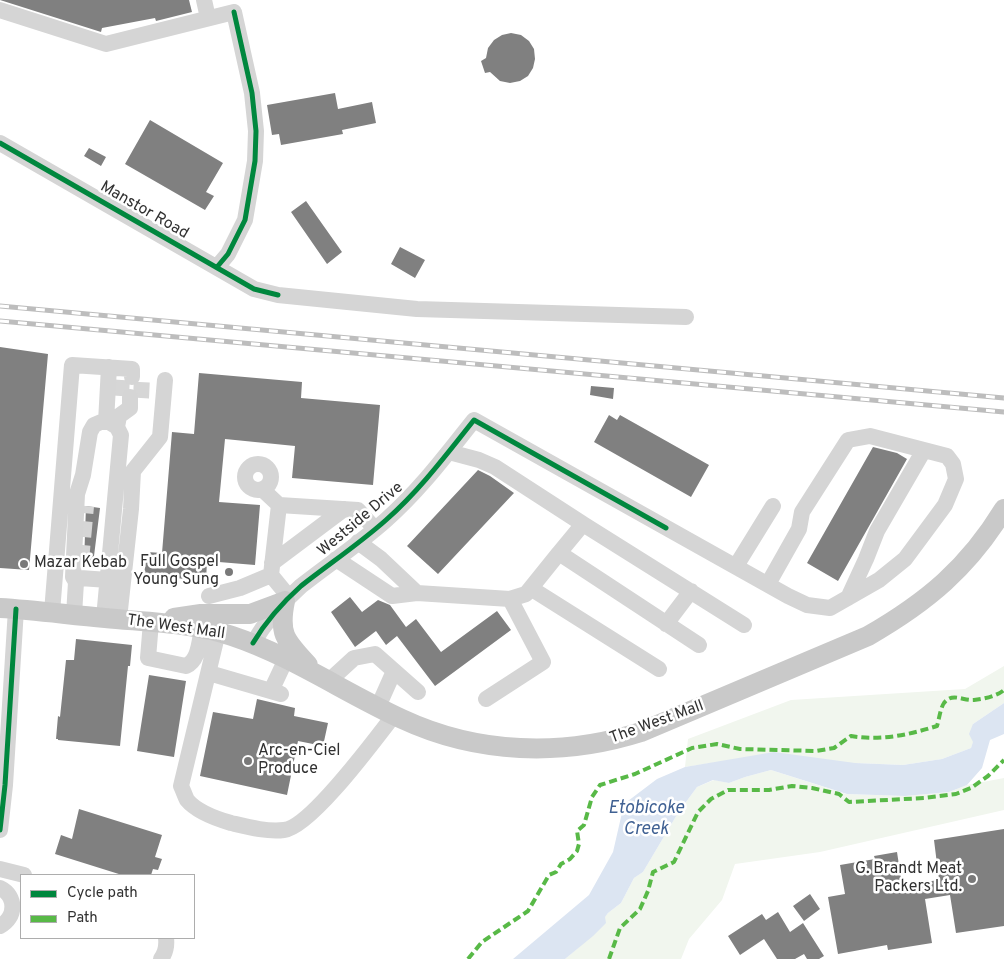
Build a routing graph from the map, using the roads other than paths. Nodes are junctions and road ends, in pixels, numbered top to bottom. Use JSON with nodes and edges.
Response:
{"nodes":[{"id":1,"x":204,"y":0,"type":"edge"},
{"id":2,"x":236,"y":6,"type":"edge"},
{"id":3,"x":0,"y":10,"type":"edge"},
{"id":4,"x":208,"y":18,"type":"junction"},
{"id":5,"x":0,"y":143,"type":"edge"},
{"id":6,"x":218,"y":267,"type":"junction"},
{"id":7,"x":686,"y":317,"type":"dead end"},
{"id":8,"x":165,"y":380,"type":"dead end"},
{"id":9,"x":123,"y":409,"type":"junction"},
{"id":10,"x":924,"y":450,"type":"junction"},
{"id":11,"x":449,"y":452,"type":"junction"},
{"id":12,"x":83,"y":475,"type":"junction"},
{"id":13,"x":263,"y":490,"type":"dead end"},
{"id":14,"x":279,"y":505,"type":"junction"},
{"id":15,"x":86,"y":506,"type":"tunnel mouth"},
{"id":16,"x":773,"y":506,"type":"dead end"},
{"id":17,"x":344,"y":509,"type":"junction"},
{"id":18,"x":1004,"y":509,"type":"edge"},
{"id":19,"x":583,"y":524,"type":"junction"},
{"id":20,"x":375,"y":529,"type":"junction"},
{"id":21,"x":358,"y":542,"type":"junction"},
{"id":22,"x":559,"y":553,"type":"junction"},
{"id":23,"x":336,"y":559,"type":"junction"},
{"id":24,"x":736,"y":566,"type":"junction"},
{"id":25,"x":271,"y":569,"type":"junction"},
{"id":26,"x":79,"y":574,"type":"junction"},
{"id":27,"x":108,"y":580,"type":"junction"},
{"id":28,"x":768,"y":584,"type":"junction"},
{"id":29,"x":532,"y":589,"type":"junction"},
{"id":30,"x":691,"y":592,"type":"junction"},
{"id":31,"x":417,"y":593,"type":"junction"},
{"id":32,"x":209,"y":596,"type":"dead end"},
{"id":33,"x":848,"y":598,"type":"junction"},
{"id":34,"x":287,"y":599,"type":"junction"},
{"id":35,"x":510,"y":599,"type":"junction"},
{"id":36,"x":8,"y":608,"type":"edge"},
{"id":37,"x":52,"y":612,"type":"junction"},
{"id":38,"x":74,"y":615,"type":"junction"},
{"id":39,"x":111,"y":619,"type":"junction"},
{"id":40,"x":149,"y":622,"type":"junction"},
{"id":41,"x":666,"y":624,"type":"junction"},
{"id":42,"x":744,"y":625,"type":"dead end"},
{"id":43,"x":210,"y":630,"type":"junction"},
{"id":44,"x":253,"y":643,"type":"junction"},
{"id":45,"x":699,"y":645,"type":"dead end"},
{"id":46,"x":286,"y":659,"type":"junction"},
{"id":47,"x":658,"y":669,"type":"dead end"},
{"id":48,"x":394,"y":671,"type":"junction"},
{"id":49,"x":208,"y":672,"type":"junction"},
{"id":50,"x":323,"y":677,"type":"junction"},
{"id":51,"x":418,"y":692,"type":"dead end"},
{"id":52,"x":486,"y":699,"type":"dead end"},
{"id":53,"x":386,"y":711,"type":"junction"},
{"id":54,"x":3,"y":785,"type":"edge"},
{"id":55,"x":0,"y":830,"type":"edge"},
{"id":56,"x":0,"y":869,"type":"edge"},
{"id":57,"x":20,"y":874,"type":"edge"},
{"id":58,"x":0,"y":888,"type":"edge"},
{"id":59,"x":0,"y":926,"type":"edge"},
{"id":60,"x":166,"y":939,"type":"edge"},
{"id":61,"x":161,"y":959,"type":"edge"}],
"edges":[{"from":1,"to":4,"type":"street"},
{"from":2,"to":4,"type":"street"},
{"from":2,"to":6,"type":"street"},
{"from":3,"to":4,"type":"street"},
{"from":5,"to":6,"type":"street","name":"Manstor Road"},
{"from":6,"to":7,"type":"street","name":"Manstor Road"},
{"from":8,"to":39,"type":"street"},
{"from":9,"to":12,"type":"street"},
{"from":9,"to":27,"type":"street"},
{"from":9,"to":37,"type":"street"},
{"from":10,"to":28,"type":"street"},
{"from":10,"to":33,"type":"street"},
{"from":10,"to":33,"type":"street"},
{"from":11,"to":19,"type":"street"},
{"from":11,"to":20,"type":"street","name":"Westside Drive"},
{"from":11,"to":24,"type":"street","name":"Westside Drive"},
{"from":12,"to":15,"type":"street"},
{"from":12,"to":26,"type":"street"},
{"from":13,"to":14,"type":"street"},
{"from":14,"to":17,"type":"street"},
{"from":14,"to":25,"type":"street"},
{"from":16,"to":24,"type":"street"},
{"from":17,"to":20,"type":"street"},
{"from":17,"to":25,"type":"street"},
{"from":18,"to":53,"type":"main road","name":"The West Mall"},
{"from":19,"to":22,"type":"street"},
{"from":19,"to":30,"type":"street"},
{"from":20,"to":21,"type":"street","name":"Westside Drive"},
{"from":21,"to":23,"type":"street","name":"Westside Drive"},
{"from":21,"to":31,"type":"street"},
{"from":22,"to":29,"type":"street"},
{"from":22,"to":41,"type":"street"},
{"from":23,"to":31,"type":"street"},
{"from":23,"to":34,"type":"street","name":"Westside Drive"},
{"from":24,"to":28,"type":"street"},
{"from":25,"to":32,"type":"street"},
{"from":25,"to":34,"type":"street"},
{"from":26,"to":27,"type":"street"},
{"from":26,"to":38,"type":"street"},
{"from":27,"to":39,"type":"street"},
{"from":28,"to":33,"type":"street"},
{"from":29,"to":35,"type":"street"},
{"from":29,"to":47,"type":"street"},
{"from":30,"to":41,"type":"street"},
{"from":30,"to":42,"type":"street"},
{"from":31,"to":35,"type":"street"},
{"from":34,"to":40,"type":"main road"},
{"from":34,"to":44,"type":"street","name":"Westside Drive"},
{"from":34,"to":50,"type":"main road"},
{"from":35,"to":52,"type":"street"},
{"from":36,"to":37,"type":"main road","name":"The West Mall"},
{"from":36,"to":54,"type":"street"},
{"from":37,"to":38,"type":"main road","name":"The West Mall"},
{"from":38,"to":39,"type":"main road","name":"The West Mall"},
{"from":39,"to":40,"type":"main road","name":"The West Mall"},
{"from":40,"to":43,"type":"main road","name":"The West Mall"},
{"from":40,"to":43,"type":"street"},
{"from":41,"to":45,"type":"street"},
{"from":43,"to":44,"type":"main road","name":"The West Mall"},
{"from":43,"to":49,"type":"street"},
{"from":44,"to":46,"type":"main road","name":"The West Mall"},
{"from":46,"to":49,"type":"street"},
{"from":46,"to":50,"type":"main road","name":"The West Mall"},
{"from":48,"to":50,"type":"street"},
{"from":48,"to":51,"type":"street"},
{"from":48,"to":53,"type":"street"},
{"from":49,"to":53,"type":"street"},
{"from":50,"to":53,"type":"main road","name":"The West Mall"},
{"from":54,"to":55,"type":"street"},
{"from":56,"to":57,"type":"street"},
{"from":58,"to":59,"type":"street"},
{"from":60,"to":61,"type":"street"}]}
